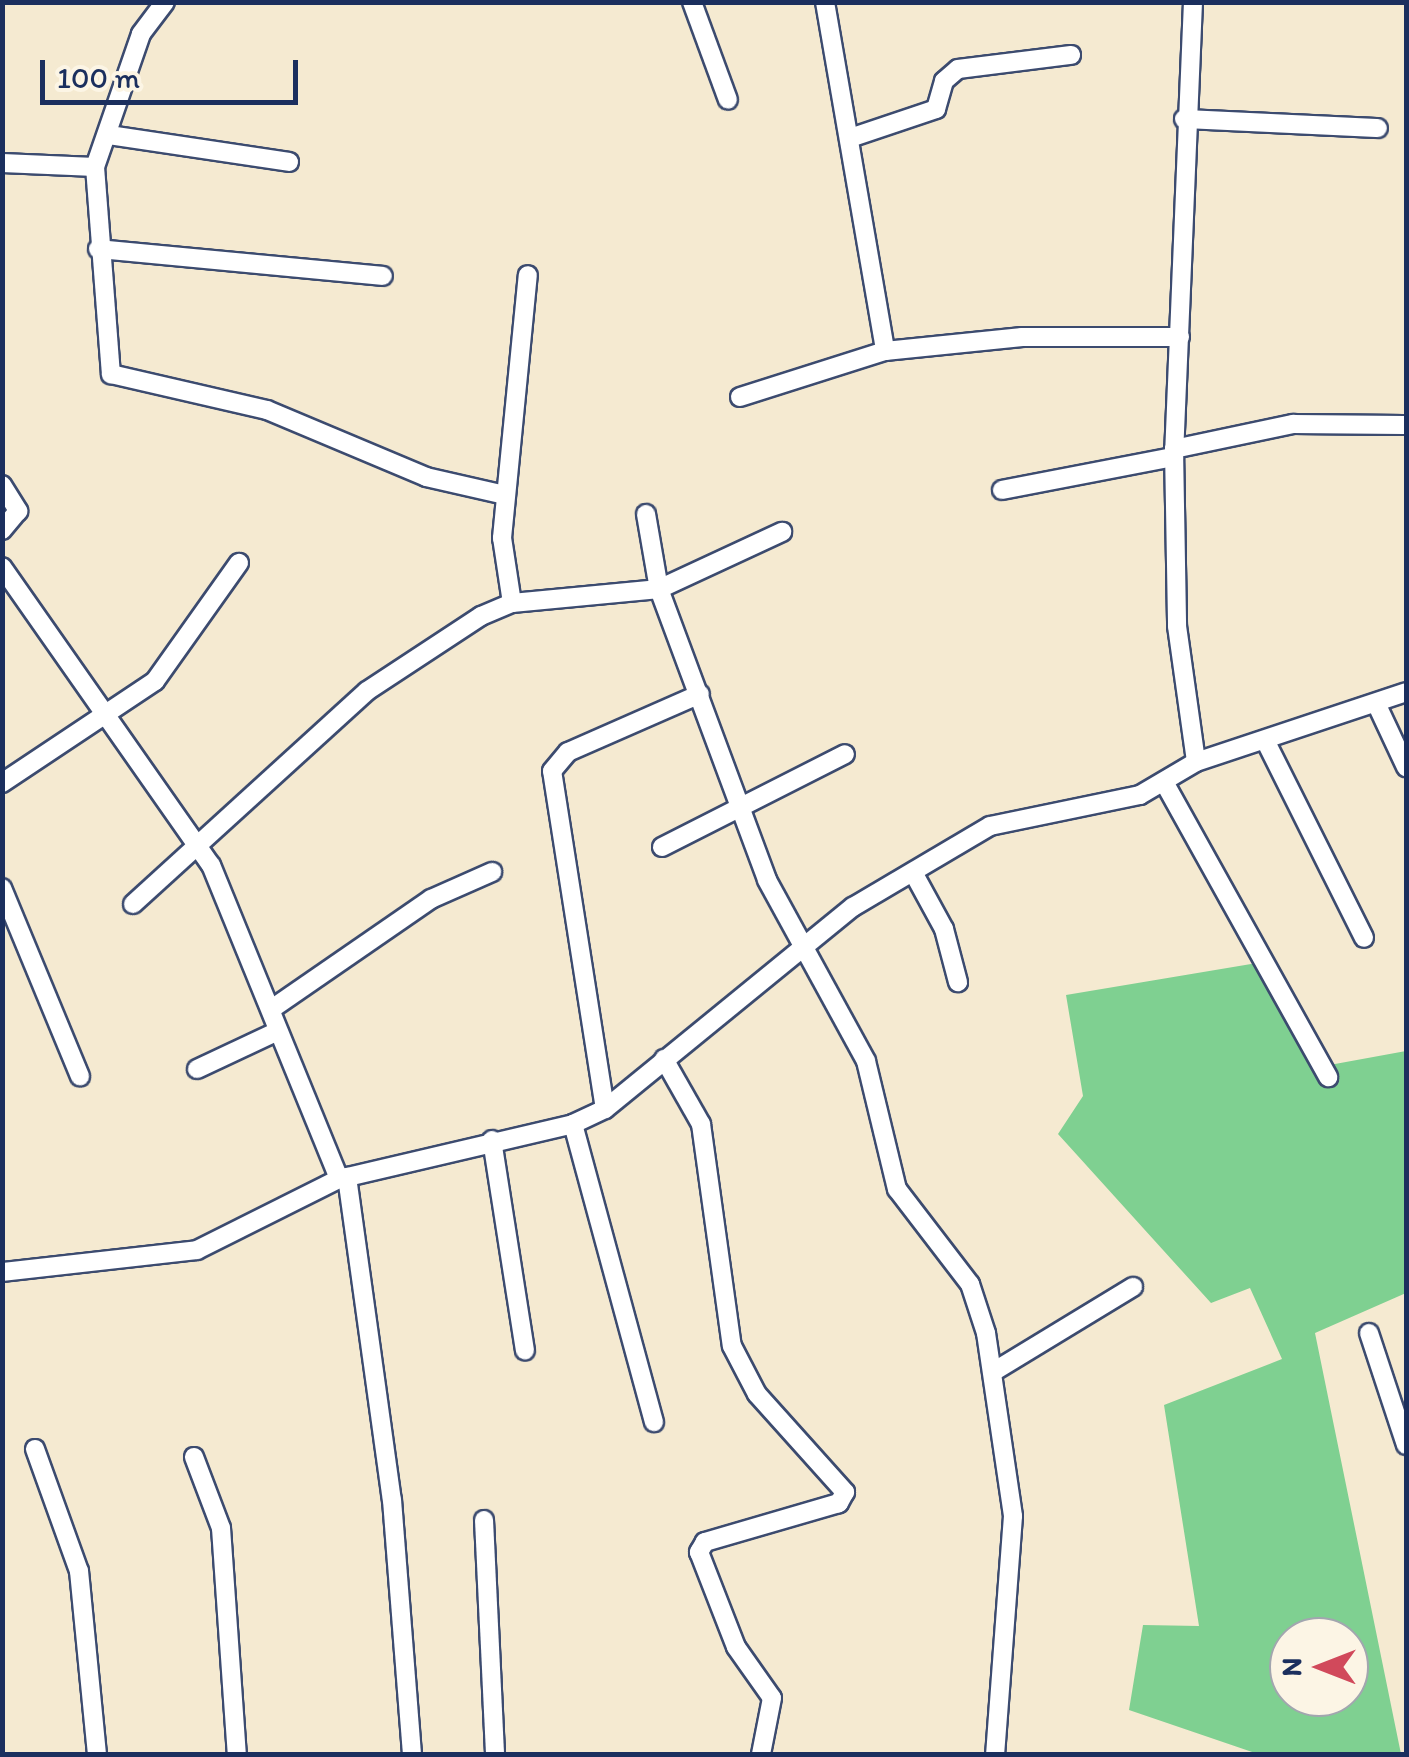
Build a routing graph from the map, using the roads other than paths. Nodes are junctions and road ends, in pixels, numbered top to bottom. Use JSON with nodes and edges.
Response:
{"nodes":[{"id":1,"x":165,"y":2,"type":"edge"},
{"id":2,"x":692,"y":2,"type":"edge"},
{"id":3,"x":825,"y":2,"type":"edge"},
{"id":4,"x":1192,"y":2,"type":"edge"},
{"id":5,"x":1071,"y":55,"type":"dead end"},
{"id":6,"x":728,"y":100,"type":"dead end"},
{"id":7,"x":1184,"y":120,"type":"junction"},
{"id":8,"x":1378,"y":128,"type":"dead end"},
{"id":9,"x":109,"y":136,"type":"junction"},
{"id":10,"x":850,"y":138,"type":"junction"},
{"id":11,"x":2,"y":162,"type":"edge"},
{"id":12,"x":289,"y":162,"type":"dead end"},
{"id":13,"x":96,"y":167,"type":"junction"},
{"id":14,"x":98,"y":249,"type":"junction"},
{"id":15,"x":528,"y":275,"type":"dead end"},
{"id":16,"x":383,"y":276,"type":"dead end"},
{"id":17,"x":1180,"y":337,"type":"junction"},
{"id":18,"x":885,"y":351,"type":"junction"},
{"id":19,"x":740,"y":397,"type":"dead end"},
{"id":20,"x":1404,"y":424,"type":"dead end"},
{"id":21,"x":1174,"y":453,"type":"junction"},
{"id":22,"x":2,"y":485,"type":"edge"},
{"id":23,"x":1002,"y":490,"type":"dead end"},
{"id":24,"x":505,"y":495,"type":"junction"},
{"id":25,"x":646,"y":514,"type":"dead end"},
{"id":26,"x":2,"y":530,"type":"edge"},
{"id":27,"x":782,"y":532,"type":"dead end"},
{"id":28,"x":238,"y":563,"type":"dead end"},
{"id":29,"x":2,"y":566,"type":"edge"},
{"id":30,"x":659,"y":589,"type":"junction"},
{"id":31,"x":512,"y":604,"type":"junction"},
{"id":32,"x":1406,"y":692,"type":"edge"},
{"id":33,"x":700,"y":694,"type":"junction"},
{"id":34,"x":1376,"y":703,"type":"junction"},
{"id":35,"x":108,"y":712,"type":"junction"},
{"id":36,"x":1265,"y":740,"type":"junction"},
{"id":37,"x":845,"y":754,"type":"dead end"},
{"id":38,"x":1196,"y":762,"type":"junction"},
{"id":39,"x":1406,"y":767,"type":"edge"},
{"id":40,"x":1164,"y":782,"type":"junction"},
{"id":41,"x":2,"y":783,"type":"edge"},
{"id":42,"x":738,"y":802,"type":"junction"},
{"id":43,"x":197,"y":839,"type":"junction"},
{"id":44,"x":662,"y":847,"type":"dead end"},
{"id":45,"x":492,"y":872,"type":"dead end"},
{"id":46,"x":914,"y":874,"type":"junction"},
{"id":47,"x":2,"y":888,"type":"edge"},
{"id":48,"x":132,"y":904,"type":"dead end"},
{"id":49,"x":1364,"y":938,"type":"dead end"},
{"id":50,"x":798,"y":948,"type":"junction"},
{"id":51,"x":958,"y":982,"type":"dead end"},
{"id":52,"x":272,"y":1008,"type":"junction"},
{"id":53,"x":278,"y":1031,"type":"junction"},
{"id":54,"x":664,"y":1060,"type":"junction"},
{"id":55,"x":198,"y":1070,"type":"dead end"},
{"id":56,"x":80,"y":1076,"type":"dead end"},
{"id":57,"x":1328,"y":1077,"type":"dead end"},
{"id":58,"x":605,"y":1109,"type":"junction"},
{"id":59,"x":573,"y":1124,"type":"junction"},
{"id":60,"x":492,"y":1140,"type":"junction"},
{"id":61,"x":343,"y":1178,"type":"junction"},
{"id":62,"x":2,"y":1272,"type":"edge"},
{"id":63,"x":1133,"y":1287,"type":"dead end"},
{"id":64,"x":1369,"y":1333,"type":"dead end"},
{"id":65,"x":525,"y":1350,"type":"dead end"},
{"id":66,"x":993,"y":1372,"type":"junction"},
{"id":67,"x":654,"y":1422,"type":"dead end"},
{"id":68,"x":1406,"y":1445,"type":"edge"},
{"id":69,"x":36,"y":1449,"type":"dead end"},
{"id":70,"x":194,"y":1457,"type":"dead end"},
{"id":71,"x":484,"y":1520,"type":"dead end"},
{"id":72,"x":97,"y":1754,"type":"edge"},
{"id":73,"x":236,"y":1754,"type":"edge"},
{"id":74,"x":412,"y":1754,"type":"edge"},
{"id":75,"x":496,"y":1754,"type":"edge"},
{"id":76,"x":762,"y":1754,"type":"edge"},
{"id":77,"x":994,"y":1754,"type":"edge"}],
"edges":[{"from":1,"to":9,"type":"street"},
{"from":2,"to":6,"type":"street"},
{"from":3,"to":10,"type":"street"},
{"from":4,"to":7,"type":"street"},
{"from":5,"to":10,"type":"street"},
{"from":7,"to":8,"type":"street"},
{"from":7,"to":17,"type":"street"},
{"from":9,"to":12,"type":"street"},
{"from":9,"to":13,"type":"street"},
{"from":10,"to":18,"type":"street"},
{"from":11,"to":13,"type":"street"},
{"from":13,"to":14,"type":"street"},
{"from":14,"to":16,"type":"street"},
{"from":14,"to":24,"type":"street"},
{"from":15,"to":24,"type":"street"},
{"from":17,"to":18,"type":"street"},
{"from":17,"to":21,"type":"street"},
{"from":18,"to":19,"type":"street"},
{"from":20,"to":21,"type":"street"},
{"from":21,"to":23,"type":"street"},
{"from":21,"to":38,"type":"street"},
{"from":22,"to":26,"type":"street"},
{"from":24,"to":31,"type":"street"},
{"from":25,"to":30,"type":"street"},
{"from":27,"to":30,"type":"street"},
{"from":28,"to":35,"type":"street"},
{"from":29,"to":35,"type":"street"},
{"from":30,"to":31,"type":"street"},
{"from":30,"to":33,"type":"street"},
{"from":31,"to":43,"type":"street"},
{"from":32,"to":34,"type":"street"},
{"from":33,"to":42,"type":"street"},
{"from":33,"to":58,"type":"street"},
{"from":34,"to":36,"type":"street"},
{"from":34,"to":39,"type":"street"},
{"from":35,"to":41,"type":"street"},
{"from":35,"to":43,"type":"street"},
{"from":36,"to":38,"type":"street"},
{"from":36,"to":49,"type":"street"},
{"from":37,"to":42,"type":"street"},
{"from":38,"to":40,"type":"street"},
{"from":40,"to":46,"type":"street"},
{"from":40,"to":57,"type":"street"},
{"from":42,"to":44,"type":"street"},
{"from":42,"to":50,"type":"street"},
{"from":43,"to":48,"type":"street"},
{"from":43,"to":52,"type":"street"},
{"from":45,"to":52,"type":"street"},
{"from":46,"to":50,"type":"street"},
{"from":46,"to":51,"type":"street"},
{"from":47,"to":56,"type":"street"},
{"from":50,"to":54,"type":"street"},
{"from":50,"to":66,"type":"street"},
{"from":52,"to":53,"type":"street"},
{"from":53,"to":55,"type":"street"},
{"from":53,"to":61,"type":"street"},
{"from":54,"to":58,"type":"street"},
{"from":54,"to":76,"type":"street"},
{"from":58,"to":59,"type":"street"},
{"from":59,"to":60,"type":"street"},
{"from":59,"to":67,"type":"street"},
{"from":60,"to":61,"type":"street"},
{"from":60,"to":65,"type":"street"},
{"from":61,"to":62,"type":"street"},
{"from":61,"to":74,"type":"street"},
{"from":63,"to":66,"type":"street"},
{"from":64,"to":68,"type":"street"},
{"from":66,"to":77,"type":"street"},
{"from":69,"to":72,"type":"street"},
{"from":70,"to":73,"type":"street"},
{"from":71,"to":75,"type":"street"}]}
